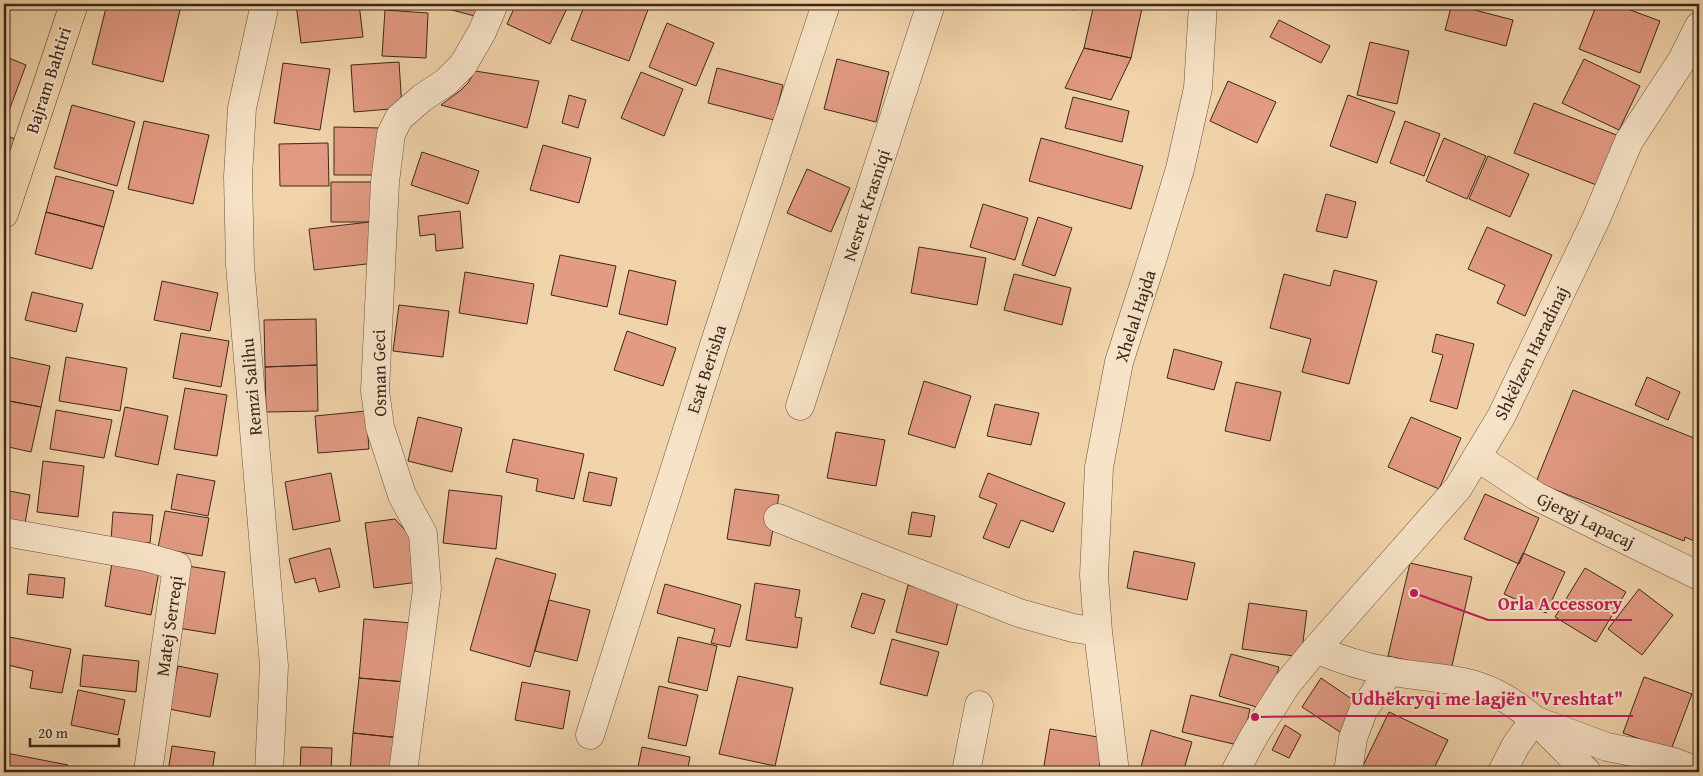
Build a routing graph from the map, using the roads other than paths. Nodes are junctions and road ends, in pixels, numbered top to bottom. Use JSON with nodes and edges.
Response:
{"nodes":[{"id":1,"x":74,"y":4,"type":"edge"},
{"id":2,"x":265,"y":4,"type":"edge"},
{"id":3,"x":494,"y":4,"type":"edge"},
{"id":4,"x":826,"y":4,"type":"edge"},
{"id":5,"x":931,"y":4,"type":"edge"},
{"id":6,"x":1203,"y":4,"type":"edge"},
{"id":7,"x":1699,"y":26,"type":"edge"},
{"id":8,"x":4,"y":214,"type":"edge"},
{"id":9,"x":800,"y":406,"type":"dead end"},
{"id":10,"x":1477,"y":457,"type":"junction"},
{"id":11,"x":778,"y":518,"type":"dead end"},
{"id":12,"x":4,"y":532,"type":"edge"},
{"id":13,"x":1699,"y":576,"type":"edge"},
{"id":14,"x":1098,"y":632,"type":"junction"},
{"id":15,"x":1316,"y":648,"type":"junction"},
{"id":16,"x":1388,"y":672,"type":"junction"},
{"id":17,"x":979,"y":705,"type":"dead end"},
{"id":18,"x":1534,"y":720,"type":"junction"},
{"id":19,"x":590,"y":735,"type":"dead end"},
{"id":20,"x":148,"y":772,"type":"edge"},
{"id":21,"x":269,"y":772,"type":"edge"},
{"id":22,"x":403,"y":772,"type":"edge"},
{"id":23,"x":966,"y":772,"type":"edge"},
{"id":24,"x":1115,"y":772,"type":"edge"},
{"id":25,"x":1235,"y":772,"type":"edge"},
{"id":26,"x":1348,"y":772,"type":"edge"},
{"id":27,"x":1502,"y":772,"type":"edge"},
{"id":28,"x":1588,"y":772,"type":"edge"},
{"id":29,"x":1699,"y":772,"type":"edge"}],
"edges":[{"from":1,"to":8,"type":"main road","name":"Bajram Bahtiri"},
{"from":2,"to":21,"type":"street","name":"Remzi Salihu"},
{"from":3,"to":22,"type":"street","name":"Osman Geci"},
{"from":4,"to":19,"type":"street","name":"Esat Berisha"},
{"from":5,"to":9,"type":"street","name":"Nesret Krasniqi"},
{"from":6,"to":14,"type":"street","name":"Xhelal Hajda"},
{"from":7,"to":10,"type":"street","name":"Shkëlzen Haradinaj"},
{"from":10,"to":13,"type":"street","name":"Gjergj Lapacaj"},
{"from":10,"to":15,"type":"street","name":"Shkëlzen Haradinaj"},
{"from":11,"to":14,"type":"street"},
{"from":12,"to":20,"type":"street","name":"Matej Serreqi"},
{"from":14,"to":24,"type":"street","name":"Xhelal Hajda"},
{"from":15,"to":16,"type":"street"},
{"from":15,"to":25,"type":"street","name":"Shkëlzen Haradinaj"},
{"from":16,"to":18,"type":"street"},
{"from":16,"to":26,"type":"street"},
{"from":17,"to":23,"type":"street"},
{"from":18,"to":27,"type":"street"},
{"from":18,"to":28,"type":"street"},
{"from":18,"to":29,"type":"street"}]}
